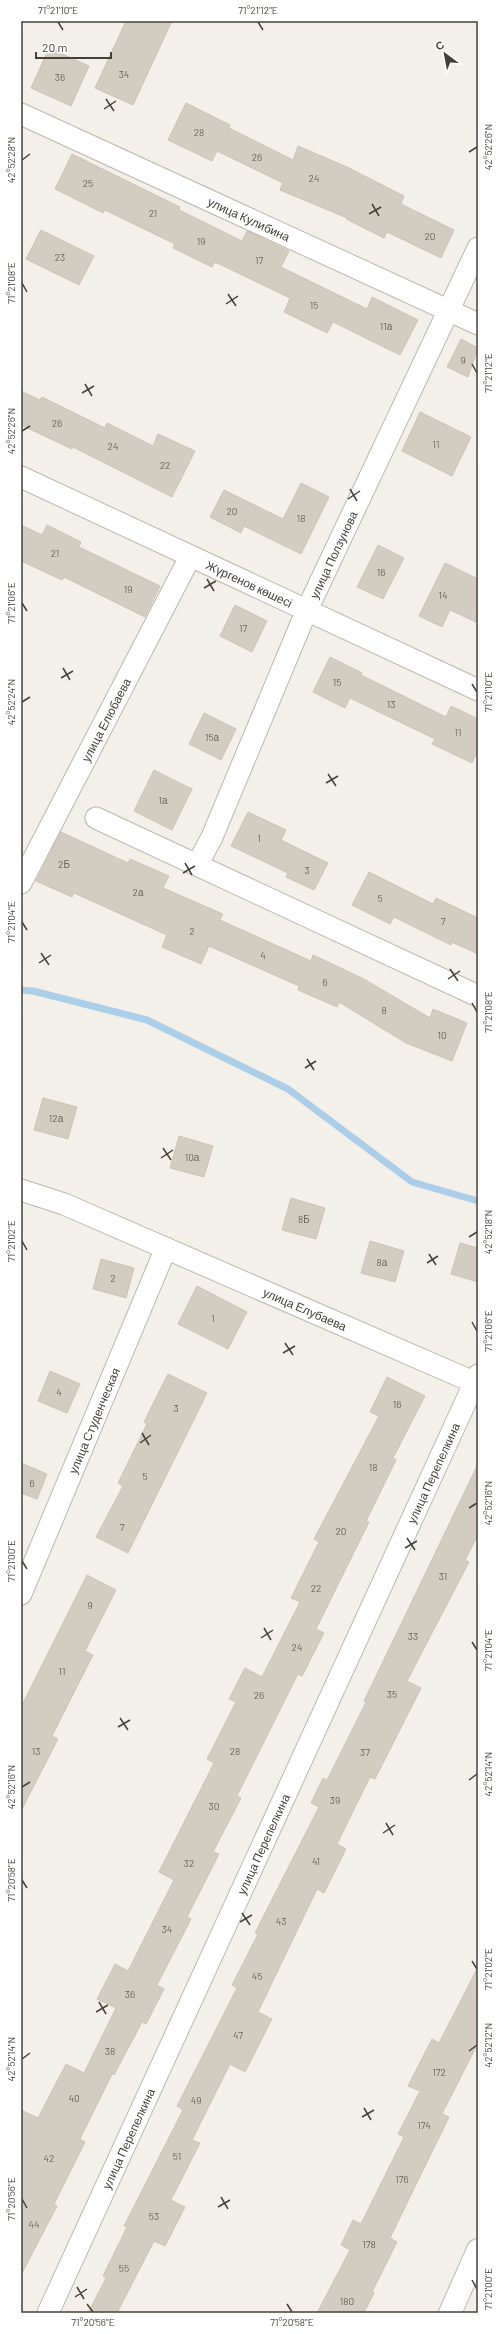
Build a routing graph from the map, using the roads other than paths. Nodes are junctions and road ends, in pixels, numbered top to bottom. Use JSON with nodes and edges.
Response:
{"nodes":[{"id":1,"x":21,"y":114,"type":"edge"},
{"id":2,"x":478,"y":248,"type":"edge"},
{"id":3,"x":449,"y":310,"type":"junction"},
{"id":4,"x":478,"y":324,"type":"edge"},
{"id":5,"x":21,"y":477,"type":"edge"},
{"id":6,"x":190,"y":557,"type":"junction"},
{"id":7,"x":306,"y":612,"type":"junction"},
{"id":8,"x":478,"y":690,"type":"edge"},
{"id":9,"x":96,"y":818,"type":"dead end"},
{"id":10,"x":197,"y":865,"type":"junction"},
{"id":11,"x":21,"y":883,"type":"edge"},
{"id":12,"x":478,"y":996,"type":"edge"},
{"id":13,"x":21,"y":1190,"type":"edge"},
{"id":14,"x":166,"y":1248,"type":"junction"},
{"id":15,"x":477,"y":1381,"type":"edge"},
{"id":16,"x":26,"y":1569,"type":"edge"},
{"id":17,"x":21,"y":1594,"type":"edge"},
{"id":18,"x":478,"y":2250,"type":"edge"},
{"id":19,"x":48,"y":2313,"type":"edge"},
{"id":20,"x":450,"y":2313,"type":"edge"}],
"edges":[{"from":1,"to":3,"type":"street","name":"улица Кулибина"},
{"from":2,"to":3,"type":"street","name":"улица Ползунова"},
{"from":3,"to":4,"type":"street","name":"улица Кулибина"},
{"from":3,"to":7,"type":"street","name":"улица Ползунова"},
{"from":5,"to":6,"type":"street","name":"Жүргенов көшесі"},
{"from":6,"to":7,"type":"street","name":"Жүргенов көшесі"},
{"from":6,"to":11,"type":"street","name":"улица Елюбаева"},
{"from":7,"to":8,"type":"street","name":"Жүргенов көшесі"},
{"from":7,"to":10,"type":"street","name":"улица Ползунова"},
{"from":9,"to":10,"type":"street"},
{"from":10,"to":12,"type":"street"},
{"from":13,"to":14,"type":"street","name":"улица Елубаева"},
{"from":14,"to":15,"type":"street","name":"улица Елубаева"},
{"from":14,"to":16,"type":"street","name":"улица Студенческая"},
{"from":15,"to":19,"type":"street","name":"улица Перепелкина"},
{"from":16,"to":17,"type":"street","name":"улица Студенческая"},
{"from":18,"to":20,"type":"street"}]}
